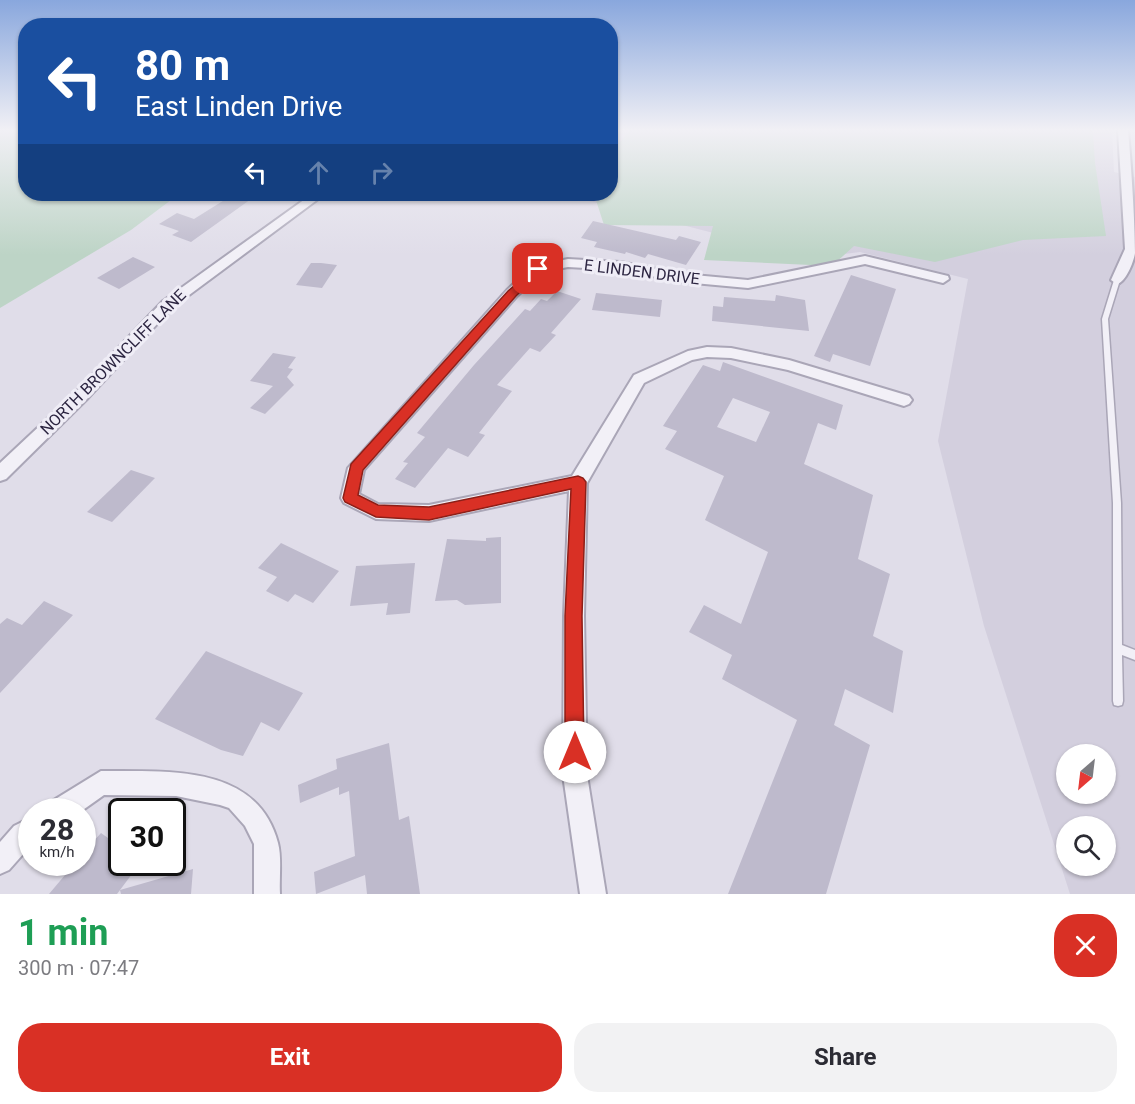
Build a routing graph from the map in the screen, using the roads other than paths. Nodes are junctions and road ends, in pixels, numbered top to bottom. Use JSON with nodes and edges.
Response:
{"nodes":[{"id":1,"x":1127,"y":172,"type":"edge"},
{"id":2,"x":309,"y":201,"type":"edge"},
{"id":3,"x":1132,"y":224,"type":"edge"},
{"id":4,"x":1133,"y":249,"type":"edge"},
{"id":5,"x":943,"y":279,"type":"dead end"},
{"id":6,"x":1117,"y":279,"type":"joint"},
{"id":7,"x":904,"y":400,"type":"dead end"},
{"id":8,"x":0,"y":474,"type":"edge"},
{"id":9,"x":578,"y":482,"type":"junction"},
{"id":10,"x":1117,"y":648,"type":"junction"},
{"id":11,"x":1135,"y":655,"type":"edge"},
{"id":12,"x":1118,"y":701,"type":"dead end"},
{"id":13,"x":79,"y":798,"type":"edge"},
{"id":14,"x":18,"y":841,"type":"edge"},
{"id":15,"x":0,"y":861,"type":"edge"},
{"id":16,"x":267,"y":894,"type":"edge"},
{"id":17,"x":593,"y":894,"type":"edge"}],
"edges":[{"from":1,"to":3,"type":"street"},
{"from":2,"to":8,"type":"street","name":"NORTH BROWNCLIFF LANE"},
{"from":3,"to":4,"type":"street"},
{"from":4,"to":6,"type":"street"},
{"from":5,"to":9,"type":"street","name":"E LINDEN DRIVE"},
{"from":6,"to":10,"type":"lane"},
{"from":7,"to":9,"type":"street"},
{"from":9,"to":17,"type":"street"},
{"from":10,"to":11,"type":"lane"},
{"from":10,"to":12,"type":"lane"},
{"from":13,"to":16,"type":"street"},
{"from":14,"to":15,"type":"street"}]}
